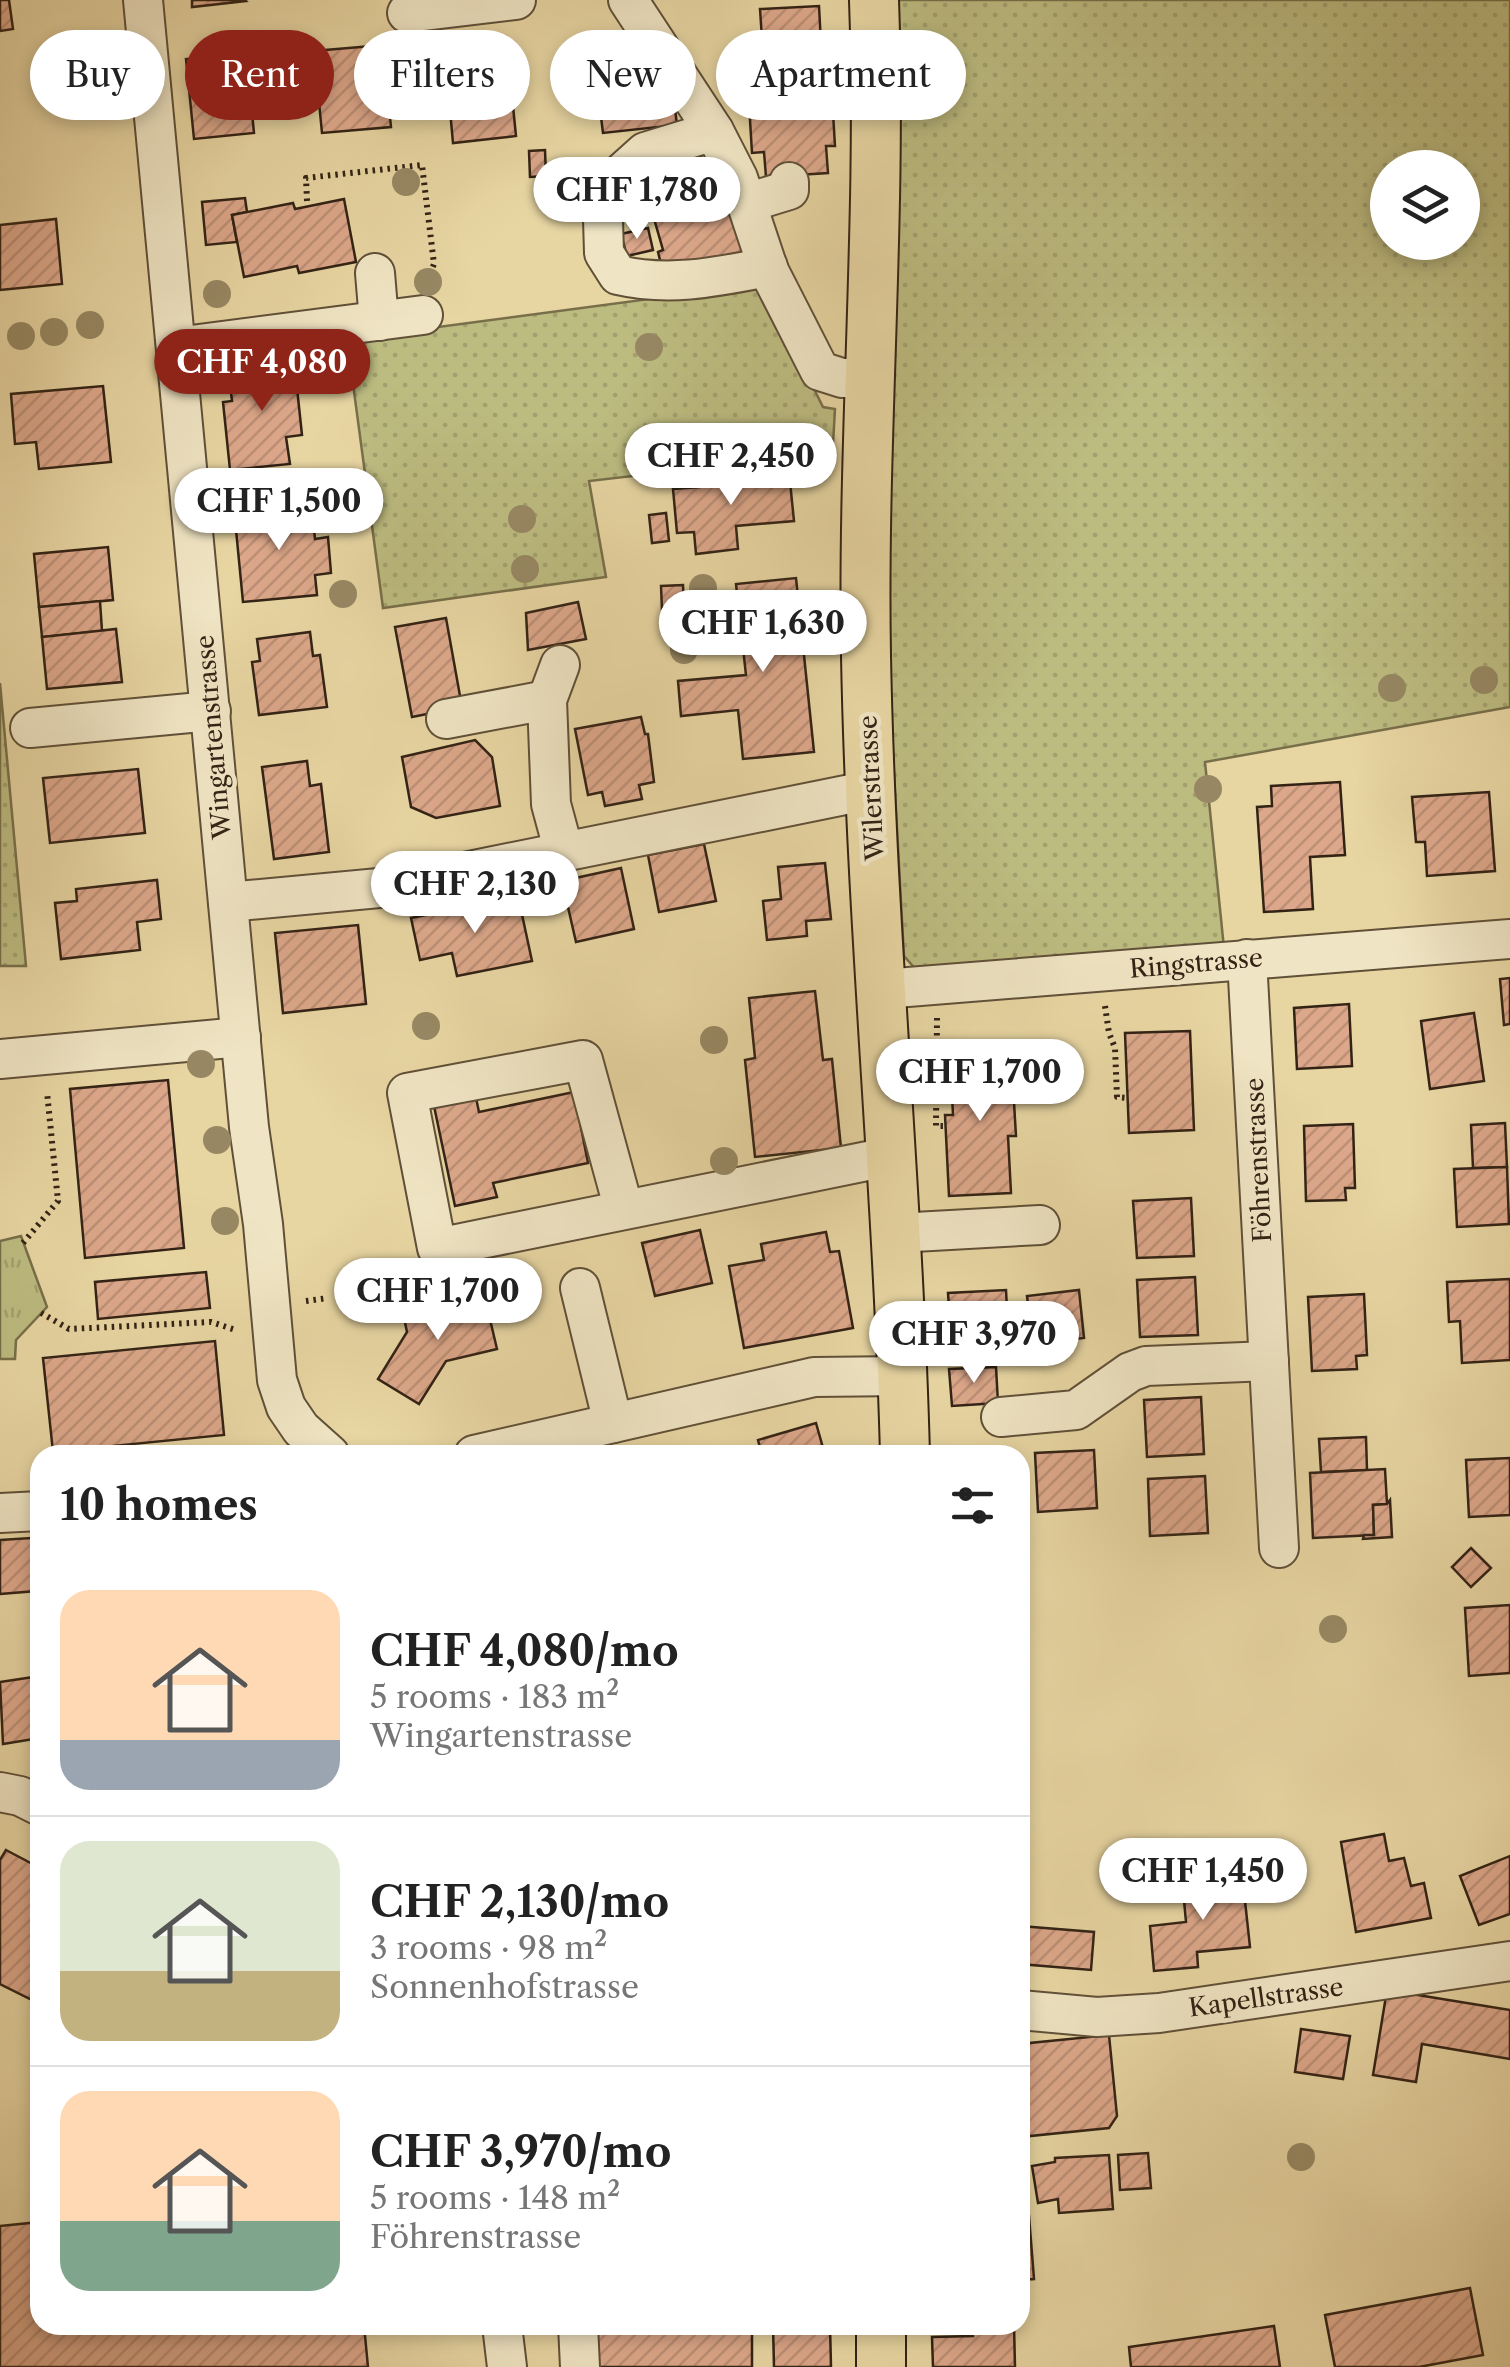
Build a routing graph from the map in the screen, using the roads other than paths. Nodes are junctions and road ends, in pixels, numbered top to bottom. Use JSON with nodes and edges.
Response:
{"nodes":[{"id":1,"x":143,"y":0,"type":"edge"},
{"id":2,"x":516,"y":0,"type":"edge"},
{"id":3,"x":628,"y":0,"type":"edge"},
{"id":4,"x":874,"y":0,"type":"edge"},
{"id":5,"x":406,"y":12,"type":"dead end"},
{"id":6,"x":714,"y":131,"type":"junction"},
{"id":7,"x":789,"y":182,"type":"dead end"},
{"id":8,"x":747,"y":203,"type":"junction"},
{"id":9,"x":768,"y":267,"type":"junction"},
{"id":10,"x":375,"y":273,"type":"dead end"},
{"id":11,"x":424,"y":315,"type":"dead end"},
{"id":12,"x":380,"y":321,"type":"junction"},
{"id":13,"x":176,"y":347,"type":"junction"},
{"id":14,"x":868,"y":378,"type":"junction"},
{"id":15,"x":560,"y":665,"type":"dead end"},
{"id":16,"x":546,"y":700,"type":"junction"},
{"id":17,"x":210,"y":712,"type":"junction"},
{"id":18,"x":446,"y":719,"type":"dead end"},
{"id":19,"x":30,"y":728,"type":"dead end"},
{"id":20,"x":870,"y":790,"type":"junction"},
{"id":21,"x":564,"y":852,"type":"junction"},
{"id":22,"x":228,"y":902,"type":"junction"},
{"id":23,"x":1510,"y":938,"type":"edge"},
{"id":24,"x":1248,"y":959,"type":"junction"},
{"id":25,"x":883,"y":989,"type":"junction"},
{"id":26,"x":241,"y":1037,"type":"junction"},
{"id":27,"x":0,"y":1059,"type":"edge"},
{"id":28,"x":892,"y":1156,"type":"junction"},
{"id":29,"x":624,"y":1210,"type":"junction"},
{"id":30,"x":1040,"y":1224,"type":"dead end"},
{"id":31,"x":896,"y":1233,"type":"junction"},
{"id":32,"x":580,"y":1288,"type":"dead end"},
{"id":33,"x":1268,"y":1361,"type":"junction"},
{"id":34,"x":902,"y":1376,"type":"junction"},
{"id":35,"x":1002,"y":1416,"type":"dead end"},
{"id":36,"x":614,"y":1423,"type":"junction"},
{"id":37,"x":311,"y":1445,"type":"edge"},
{"id":38,"x":518,"y":1445,"type":"edge"},
{"id":39,"x":905,"y":1445,"type":"edge"},
{"id":40,"x":30,"y":1512,"type":"edge"},
{"id":41,"x":0,"y":1514,"type":"edge"},
{"id":42,"x":1279,"y":1548,"type":"dead end"},
{"id":43,"x":0,"y":1792,"type":"edge"},
{"id":44,"x":30,"y":1801,"type":"edge"},
{"id":45,"x":1510,"y":1961,"type":"edge"},
{"id":46,"x":1030,"y":2011,"type":"edge"},
{"id":47,"x":503,"y":2335,"type":"edge"},
{"id":48,"x":578,"y":2335,"type":"edge"},
{"id":49,"x":880,"y":2335,"type":"edge"},
{"id":50,"x":507,"y":2367,"type":"edge"},
{"id":51,"x":580,"y":2367,"type":"edge"},
{"id":52,"x":881,"y":2367,"type":"edge"}],
"edges":[{"from":1,"to":13,"type":"street","name":"Wingartenstrasse"},
{"from":2,"to":5,"type":"street"},
{"from":3,"to":6,"type":"street"},
{"from":4,"to":14,"type":"main road","name":"Wilerstrasse"},
{"from":6,"to":8,"type":"street"},
{"from":6,"to":9,"type":"street"},
{"from":7,"to":8,"type":"street"},
{"from":8,"to":9,"type":"street"},
{"from":9,"to":14,"type":"street"},
{"from":10,"to":12,"type":"street"},
{"from":11,"to":12,"type":"street"},
{"from":12,"to":13,"type":"street"},
{"from":13,"to":17,"type":"street","name":"Wingartenstrasse"},
{"from":14,"to":20,"type":"main road","name":"Wilerstrasse"},
{"from":15,"to":16,"type":"street"},
{"from":16,"to":18,"type":"street"},
{"from":16,"to":21,"type":"street"},
{"from":17,"to":19,"type":"street"},
{"from":17,"to":22,"type":"street","name":"Wingartenstrasse"},
{"from":20,"to":21,"type":"street"},
{"from":20,"to":25,"type":"main road","name":"Wilerstrasse"},
{"from":21,"to":22,"type":"street"},
{"from":22,"to":26,"type":"street","name":"Wingartenstrasse"},
{"from":23,"to":24,"type":"street","name":"Ringstrasse"},
{"from":24,"to":25,"type":"street","name":"Ringstrasse"},
{"from":24,"to":33,"type":"street","name":"Föhrenstrasse"},
{"from":25,"to":28,"type":"main road","name":"Wilerstrasse"},
{"from":26,"to":27,"type":"street"},
{"from":26,"to":37,"type":"street","name":"Wingartenstrasse"},
{"from":28,"to":29,"type":"street"},
{"from":28,"to":31,"type":"main road","name":"Wilerstrasse"},
{"from":29,"to":29,"type":"street"},
{"from":30,"to":31,"type":"street"},
{"from":31,"to":34,"type":"main road","name":"Wilerstrasse"},
{"from":32,"to":36,"type":"street"},
{"from":33,"to":35,"type":"street"},
{"from":33,"to":42,"type":"street","name":"Föhrenstrasse"},
{"from":34,"to":36,"type":"street"},
{"from":34,"to":39,"type":"main road","name":"Wilerstrasse"},
{"from":36,"to":38,"type":"street"},
{"from":40,"to":41,"type":"street"},
{"from":43,"to":44,"type":"street"},
{"from":45,"to":46,"type":"street","name":"Kapellstrasse"},
{"from":47,"to":50,"type":"street"},
{"from":48,"to":51,"type":"street"},
{"from":49,"to":52,"type":"main road"}]}
